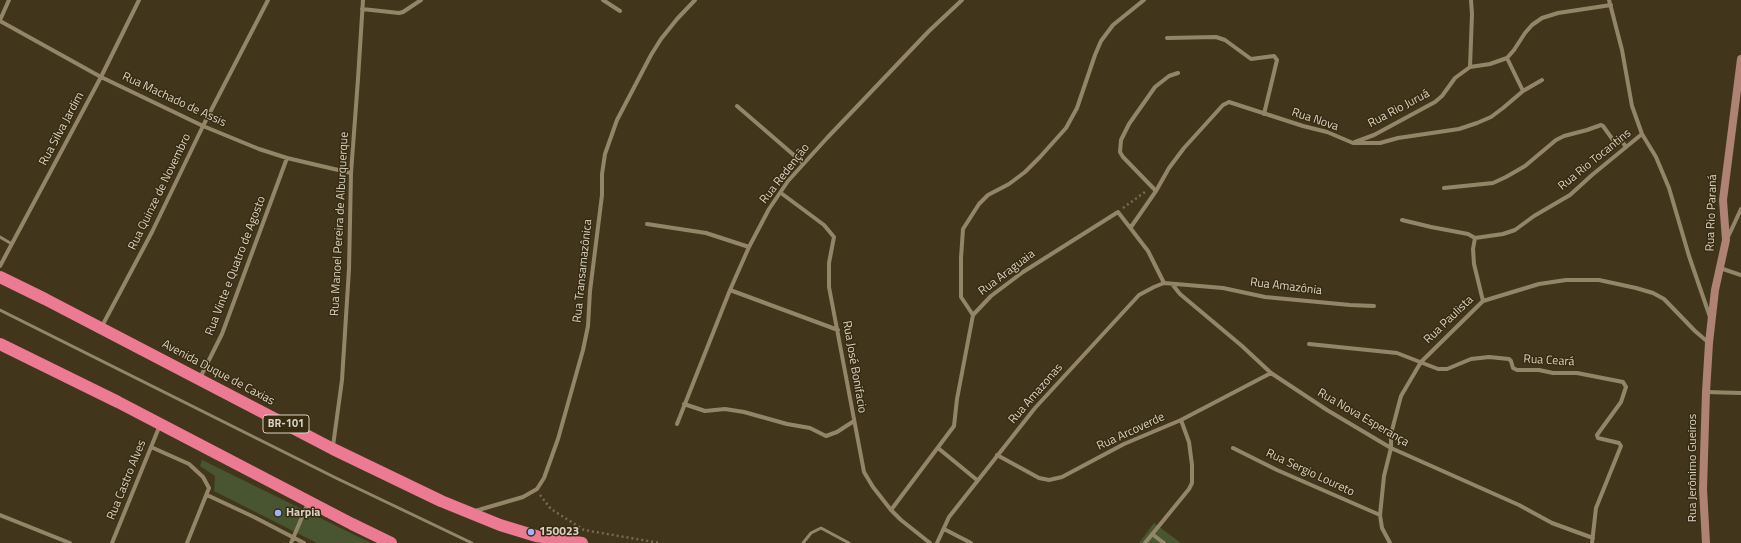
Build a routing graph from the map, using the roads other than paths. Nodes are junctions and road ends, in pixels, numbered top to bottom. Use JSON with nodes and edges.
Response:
{"nodes":[{"id":1,"x":9,"y":0,"type":"edge"},
{"id":2,"x":139,"y":0,"type":"edge"},
{"id":3,"x":268,"y":0,"type":"edge"},
{"id":4,"x":363,"y":0,"type":"edge"},
{"id":5,"x":421,"y":0,"type":"edge"},
{"id":6,"x":603,"y":0,"type":"edge"},
{"id":7,"x":696,"y":0,"type":"edge"},
{"id":8,"x":962,"y":0,"type":"edge"},
{"id":9,"x":1144,"y":0,"type":"edge"},
{"id":10,"x":1472,"y":0,"type":"edge"},
{"id":11,"x":1609,"y":0,"type":"edge"},
{"id":12,"x":1611,"y":5,"type":"junction"},
{"id":13,"x":362,"y":9,"type":"junction"},
{"id":14,"x":620,"y":11,"type":"dead end"},
{"id":15,"x":0,"y":20,"type":"edge"},
{"id":16,"x":1167,"y":38,"type":"dead end"},
{"id":17,"x":1506,"y":58,"type":"junction"},
{"id":18,"x":1741,"y":59,"type":"edge"},
{"id":19,"x":1470,"y":67,"type":"junction"},
{"id":20,"x":1178,"y":73,"type":"dead end"},
{"id":21,"x":101,"y":77,"type":"junction"},
{"id":22,"x":1542,"y":80,"type":"dead end"},
{"id":23,"x":1523,"y":91,"type":"junction"},
{"id":24,"x":737,"y":106,"type":"dead end"},
{"id":25,"x":1264,"y":114,"type":"junction"},
{"id":26,"x":203,"y":126,"type":"junction"},
{"id":27,"x":1642,"y":134,"type":"junction"},
{"id":28,"x":1353,"y":143,"type":"junction"},
{"id":29,"x":1626,"y":147,"type":"junction"},
{"id":30,"x":287,"y":158,"type":"junction"},
{"id":31,"x":803,"y":164,"type":"junction"},
{"id":32,"x":350,"y":173,"type":"junction"},
{"id":33,"x":1444,"y":188,"type":"dead end"},
{"id":34,"x":1156,"y":192,"type":"junction"},
{"id":35,"x":781,"y":193,"type":"junction"},
{"id":36,"x":1741,"y":209,"type":"edge"},
{"id":37,"x":1402,"y":220,"type":"dead end"},
{"id":38,"x":647,"y":224,"type":"dead end"},
{"id":39,"x":1131,"y":227,"type":"junction"},
{"id":40,"x":0,"y":237,"type":"edge"},
{"id":41,"x":1475,"y":238,"type":"junction"},
{"id":42,"x":1726,"y":240,"type":"junction"},
{"id":43,"x":12,"y":244,"type":"junction"},
{"id":44,"x":749,"y":247,"type":"junction"},
{"id":45,"x":0,"y":266,"type":"edge"},
{"id":46,"x":1720,"y":268,"type":"junction"},
{"id":47,"x":1741,"y":275,"type":"edge"},
{"id":48,"x":0,"y":277,"type":"edge"},
{"id":49,"x":1164,"y":283,"type":"junction"},
{"id":50,"x":1172,"y":284,"type":"junction"},
{"id":51,"x":730,"y":290,"type":"junction"},
{"id":52,"x":1483,"y":301,"type":"junction"},
{"id":53,"x":1374,"y":306,"type":"dead end"},
{"id":54,"x":0,"y":310,"type":"edge"},
{"id":55,"x":973,"y":315,"type":"junction"},
{"id":56,"x":1712,"y":321,"type":"junction"},
{"id":57,"x":101,"y":328,"type":"junction"},
{"id":58,"x":838,"y":330,"type":"junction"},
{"id":59,"x":1709,"y":343,"type":"junction"},
{"id":60,"x":0,"y":344,"type":"edge"},
{"id":61,"x":1309,"y":344,"type":"dead end"},
{"id":62,"x":1421,"y":362,"type":"junction"},
{"id":63,"x":1271,"y":373,"type":"junction"},
{"id":64,"x":200,"y":379,"type":"junction"},
{"id":65,"x":1706,"y":392,"type":"junction"},
{"id":66,"x":1741,"y":393,"type":"edge"},
{"id":67,"x":684,"y":404,"type":"junction"},
{"id":68,"x":1181,"y":420,"type":"junction"},
{"id":69,"x":854,"y":421,"type":"junction"},
{"id":70,"x":160,"y":424,"type":"junction"},
{"id":71,"x":677,"y":424,"type":"dead end"},
{"id":72,"x":151,"y":447,"type":"junction"},
{"id":73,"x":333,"y":448,"type":"junction"},
{"id":74,"x":938,"y":448,"type":"junction"},
{"id":75,"x":1233,"y":448,"type":"dead end"},
{"id":76,"x":1390,"y":448,"type":"junction"},
{"id":77,"x":997,"y":455,"type":"junction"},
{"id":78,"x":978,"y":480,"type":"junction"},
{"id":79,"x":207,"y":495,"type":"junction"},
{"id":80,"x":309,"y":501,"type":"junction"},
{"id":81,"x":891,"y":510,"type":"junction"},
{"id":82,"x":469,"y":513,"type":"junction"},
{"id":83,"x":0,"y":515,"type":"edge"},
{"id":84,"x":1380,"y":515,"type":"junction"},
{"id":85,"x":944,"y":529,"type":"junction"},
{"id":86,"x":1152,"y":534,"type":"junction"},
{"id":87,"x":294,"y":538,"type":"junction"},
{"id":88,"x":1593,"y":538,"type":"junction"},
{"id":89,"x":70,"y":543,"type":"edge"},
{"id":90,"x":112,"y":543,"type":"edge"},
{"id":91,"x":187,"y":543,"type":"edge"},
{"id":92,"x":291,"y":543,"type":"edge"},
{"id":93,"x":304,"y":543,"type":"edge"},
{"id":94,"x":392,"y":543,"type":"edge"},
{"id":95,"x":472,"y":543,"type":"edge"},
{"id":96,"x":582,"y":543,"type":"edge"},
{"id":97,"x":803,"y":543,"type":"edge"},
{"id":98,"x":849,"y":543,"type":"edge"},
{"id":99,"x":930,"y":543,"type":"edge"},
{"id":100,"x":937,"y":543,"type":"edge"},
{"id":101,"x":971,"y":543,"type":"edge"},
{"id":102,"x":1145,"y":543,"type":"edge"},
{"id":103,"x":1164,"y":543,"type":"edge"},
{"id":104,"x":1390,"y":543,"type":"edge"},
{"id":105,"x":1592,"y":543,"type":"edge"},
{"id":106,"x":1706,"y":543,"type":"edge"}],
"edges":[{"from":1,"to":15,"type":"street"},
{"from":2,"to":21,"type":"street","name":"Rua Silva Jardim"},
{"from":3,"to":26,"type":"street","name":"Rua Quinze de Novembro"},
{"from":4,"to":13,"type":"street","name":"Rua Manoel Pereira de Alburquerque"},
{"from":5,"to":13,"type":"street"},
{"from":6,"to":14,"type":"street"},
{"from":7,"to":82,"type":"street","name":"Rua Transamazônica"},
{"from":8,"to":31,"type":"street","name":"Rua Redenção"},
{"from":9,"to":55,"type":"street"},
{"from":10,"to":19,"type":"street"},
{"from":11,"to":12,"type":"street"},
{"from":12,"to":17,"type":"street"},
{"from":12,"to":27,"type":"street"},
{"from":13,"to":32,"type":"street","name":"Rua Manoel Pereira de Alburquerque"},
{"from":15,"to":21,"type":"street","name":"Rua Machado de Assis"},
{"from":16,"to":25,"type":"street"},
{"from":17,"to":19,"type":"street"},
{"from":17,"to":23,"type":"street"},
{"from":18,"to":42,"type":"street","name":"Rua Rio Paraná"},
{"from":19,"to":28,"type":"street","name":"Rua Rio Juruá"},
{"from":20,"to":34,"type":"street"},
{"from":21,"to":26,"type":"street","name":"Rua Machado de Assis"},
{"from":21,"to":43,"type":"street","name":"Rua Silva Jardim"},
{"from":22,"to":23,"type":"street","name":"Rua Nova"},
{"from":23,"to":28,"type":"street","name":"Rua Nova"},
{"from":24,"to":31,"type":"street"},
{"from":25,"to":28,"type":"street","name":"Rua Nova"},
{"from":25,"to":34,"type":"street","name":"Rua Nova"},
{"from":26,"to":30,"type":"street","name":"Rua Machado de Assis"},
{"from":26,"to":57,"type":"street","name":"Rua Quinze de Novembro"},
{"from":27,"to":29,"type":"street","name":"Rua Rio Tocantins"},
{"from":27,"to":56,"type":"street"},
{"from":29,"to":33,"type":"street"},
{"from":29,"to":41,"type":"street","name":"Rua Rio Tocantins"},
{"from":30,"to":32,"type":"street","name":"Rua Machado de Assis"},
{"from":30,"to":64,"type":"street","name":"Rua Vinte e Quatro de Agosto"},
{"from":31,"to":35,"type":"street","name":"Rua Redenção"},
{"from":32,"to":73,"type":"street","name":"Rua Manoel Pereira de Alburquerque"},
{"from":34,"to":39,"type":"street","name":"Rua Nova"},
{"from":35,"to":44,"type":"street","name":"Rua Redenção"},
{"from":35,"to":58,"type":"street","name":"Rua José Bonifacio"},
{"from":36,"to":42,"type":"street"},
{"from":37,"to":41,"type":"street","name":"Rua Rio Tocantins"},
{"from":38,"to":44,"type":"street"},
{"from":39,"to":49,"type":"street"},
{"from":39,"to":55,"type":"street","name":"Rua Araguaia"},
{"from":40,"to":43,"type":"lane"},
{"from":41,"to":52,"type":"street"},
{"from":42,"to":46,"type":"street","name":"Rua Rio Paraná"},
{"from":43,"to":45,"type":"street","name":"Rua Silva Jardim"},
{"from":44,"to":51,"type":"street","name":"Rua Redenção"},
{"from":46,"to":47,"type":"street"},
{"from":46,"to":56,"type":"street","name":"Rua Rio Paraná"},
{"from":48,"to":57,"type":"highway","name":"Avenida Duque de Caxias","number":"BR-101"},
{"from":49,"to":50,"type":"street"},
{"from":49,"to":77,"type":"street","name":"Rua Amazonas"},
{"from":50,"to":53,"type":"street","name":"Rua Amazônia"},
{"from":50,"to":63,"type":"street","name":"Rua Nova Esperança"},
{"from":51,"to":58,"type":"street"},
{"from":51,"to":67,"type":"street","name":"Rua Redenção"},
{"from":52,"to":59,"type":"street","name":"Rua Paulista"},
{"from":52,"to":62,"type":"street","name":"Rua Paulista"},
{"from":54,"to":95,"type":"lane"},
{"from":55,"to":74,"type":"street"},
{"from":56,"to":59,"type":"street","name":"Rua Rio Paraná"},
{"from":57,"to":64,"type":"highway","name":"Avenida Duque de Caxias","number":"BR-101"},
{"from":58,"to":69,"type":"street","name":"Rua José Bonifacio"},
{"from":59,"to":65,"type":"street","name":"Rua Rio Paraná"},
{"from":60,"to":70,"type":"highway"},
{"from":61,"to":62,"type":"street","name":"Rua Ceará"},
{"from":62,"to":76,"type":"street","name":"Rua Paulista"},
{"from":62,"to":88,"type":"street","name":"Rua Ceará"},
{"from":63,"to":68,"type":"street","name":"Rua Arcoverde"},
{"from":63,"to":76,"type":"street","name":"Rua Nova Esperança"},
{"from":64,"to":73,"type":"highway","name":"Avenida Duque de Caxias","number":"BR-101"},
{"from":65,"to":66,"type":"street"},
{"from":65,"to":106,"type":"street","name":"Rua Jerônimo Gueiros"},
{"from":67,"to":69,"type":"street"},
{"from":67,"to":71,"type":"street","name":"Rua Redenção"},
{"from":68,"to":77,"type":"street","name":"Rua Arcoverde"},
{"from":68,"to":86,"type":"street"},
{"from":69,"to":81,"type":"street","name":"Rua José Bonifacio"},
{"from":70,"to":72,"type":"street","name":"Rua Castro Alves"},
{"from":70,"to":80,"type":"highway"},
{"from":72,"to":79,"type":"street"},
{"from":72,"to":90,"type":"street","name":"Rua Castro Alves"},
{"from":73,"to":82,"type":"highway","name":"Avenida Duque de Caxias","number":"BR-101"},
{"from":74,"to":78,"type":"street"},
{"from":74,"to":81,"type":"street"},
{"from":75,"to":84,"type":"street","name":"Rua Sergio Loureto"},
{"from":76,"to":84,"type":"street","name":"Rua Paulista"},
{"from":76,"to":88,"type":"street","name":"Rua Nova Esperança"},
{"from":77,"to":78,"type":"street","name":"Rua Amazonas"},
{"from":78,"to":85,"type":"street","name":"Rua Amazonas"},
{"from":79,"to":87,"type":"street"},
{"from":79,"to":91,"type":"street"},
{"from":80,"to":87,"type":"street"},
{"from":80,"to":94,"type":"highway"},
{"from":81,"to":99,"type":"street","name":"Rua José Bonifacio"},
{"from":82,"to":96,"type":"highway","name":"Avenida Duque de Caxias","number":"BR-101"},
{"from":83,"to":89,"type":"street"},
{"from":84,"to":104,"type":"street","name":"Rua Paulista"},
{"from":85,"to":100,"type":"street","name":"Rua Amazonas"},
{"from":85,"to":101,"type":"street"},
{"from":86,"to":102,"type":"street"},
{"from":86,"to":103,"type":"street"},
{"from":87,"to":92,"type":"street"},
{"from":87,"to":93,"type":"street"},
{"from":88,"to":105,"type":"street"},
{"from":97,"to":98,"type":"lane"}]}
